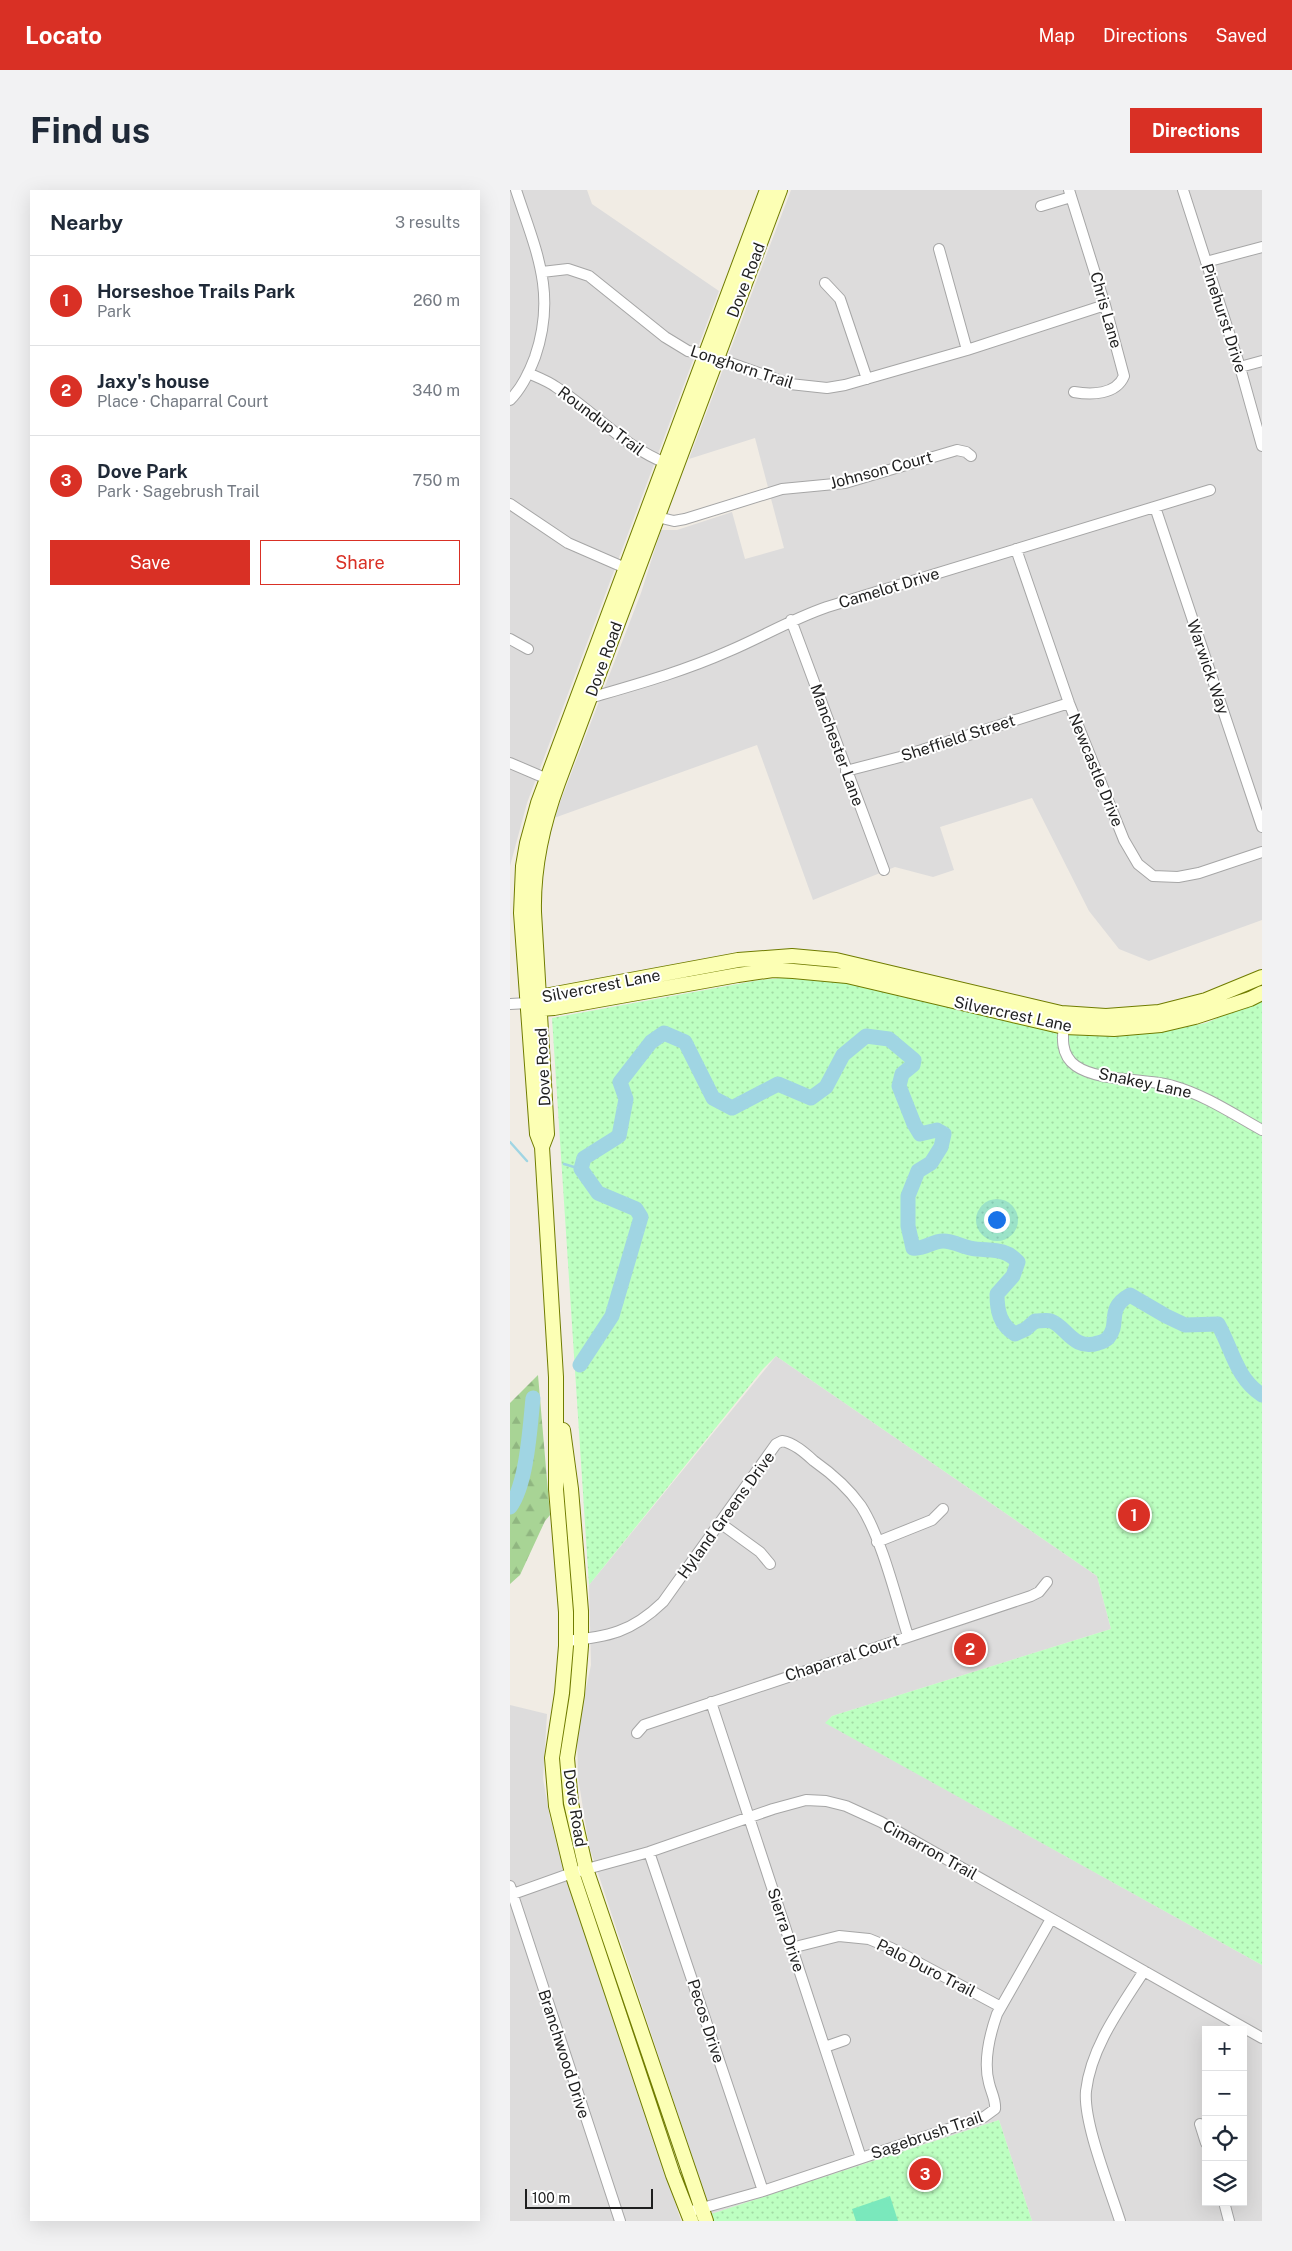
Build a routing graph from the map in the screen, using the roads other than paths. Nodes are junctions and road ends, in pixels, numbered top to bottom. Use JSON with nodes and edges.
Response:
{"nodes":[{"id":1,"x":516,"y":190,"type":"edge"},
{"id":2,"x":767,"y":190,"type":"edge"},
{"id":3,"x":780,"y":190,"type":"edge"},
{"id":4,"x":1183,"y":190,"type":"edge"},
{"id":5,"x":1070,"y":194,"type":"edge"},
{"id":6,"x":1041,"y":206,"type":"dead end"},
{"id":7,"x":752,"y":247,"type":"junction"},
{"id":8,"x":1262,"y":247,"type":"edge"},
{"id":9,"x":939,"y":249,"type":"dead end"},
{"id":10,"x":1206,"y":262,"type":"junction"},
{"id":11,"x":542,"y":272,"type":"junction"},
{"id":12,"x":825,"y":283,"type":"dead end"},
{"id":13,"x":1105,"y":304,"type":"junction"},
{"id":14,"x":968,"y":350,"type":"junction"},
{"id":15,"x":710,"y":356,"type":"junction"},
{"id":16,"x":1262,"y":361,"type":"edge"},
{"id":17,"x":1240,"y":368,"type":"junction"},
{"id":18,"x":528,"y":373,"type":"junction"},
{"id":19,"x":867,"y":379,"type":"junction"},
{"id":20,"x":1074,"y":392,"type":"dead end"},
{"id":21,"x":510,"y":400,"type":"edge"},
{"id":22,"x":1262,"y":446,"type":"edge"},
{"id":23,"x":971,"y":456,"type":"dead end"},
{"id":24,"x":670,"y":465,"type":"junction"},
{"id":25,"x":1210,"y":490,"type":"dead end"},
{"id":26,"x":510,"y":504,"type":"edge"},
{"id":27,"x":1155,"y":508,"type":"junction"},
{"id":28,"x":650,"y":515,"type":"junction"},
{"id":29,"x":1016,"y":549,"type":"junction"},
{"id":30,"x":630,"y":570,"type":"junction"},
{"id":31,"x":791,"y":620,"type":"junction"},
{"id":32,"x":510,"y":639,"type":"edge"},
{"id":33,"x":528,"y":649,"type":"dead end"},
{"id":34,"x":589,"y":698,"type":"junction"},
{"id":35,"x":575,"y":702,"type":"junction"},
{"id":36,"x":1069,"y":703,"type":"junction"},
{"id":37,"x":510,"y":763,"type":"edge"},
{"id":38,"x":846,"y":771,"type":"junction"},
{"id":39,"x":552,"y":781,"type":"junction"},
{"id":40,"x":1262,"y":827,"type":"edge"},
{"id":41,"x":1262,"y":852,"type":"edge"},
{"id":42,"x":884,"y":870,"type":"dead end"},
{"id":43,"x":1262,"y":977,"type":"edge"},
{"id":44,"x":1262,"y":993,"type":"edge"},
{"id":45,"x":536,"y":1003,"type":"junction"},
{"id":46,"x":510,"y":1004,"type":"edge"},
{"id":47,"x":1065,"y":1020,"type":"junction"},
{"id":48,"x":1262,"y":1130,"type":"edge"},
{"id":49,"x":556,"y":1377,"type":"junction"},
{"id":50,"x":943,"y":1509,"type":"dead end"},
{"id":51,"x":720,"y":1523,"type":"junction"},
{"id":52,"x":877,"y":1542,"type":"junction"},
{"id":53,"x":770,"y":1564,"type":"dead end"},
{"id":54,"x":1046,"y":1582,"type":"dead end"},
{"id":55,"x":908,"y":1636,"type":"junction"},
{"id":56,"x":581,"y":1640,"type":"junction"},
{"id":57,"x":566,"y":1641,"type":"junction"},
{"id":58,"x":562,"y":1693,"type":"junction"},
{"id":59,"x":577,"y":1695,"type":"junction"},
{"id":60,"x":711,"y":1702,"type":"junction"},
{"id":61,"x":637,"y":1733,"type":"dead end"},
{"id":62,"x":748,"y":1818,"type":"junction"},
{"id":63,"x":649,"y":1852,"type":"junction"},
{"id":64,"x":586,"y":1869,"type":"junction"},
{"id":65,"x":572,"y":1873,"type":"junction"},
{"id":66,"x":511,"y":1892,"type":"edge"},
{"id":67,"x":1051,"y":1918,"type":"junction"},
{"id":68,"x":791,"y":1948,"type":"junction"},
{"id":69,"x":1144,"y":1971,"type":"junction"},
{"id":70,"x":1001,"y":2007,"type":"junction"},
{"id":71,"x":1262,"y":2038,"type":"edge"},
{"id":72,"x":845,"y":2040,"type":"dead end"},
{"id":73,"x":824,"y":2047,"type":"junction"},
{"id":74,"x":1200,"y":2124,"type":"dead end"},
{"id":75,"x":1202,"y":2130,"type":"edge"},
{"id":76,"x":861,"y":2158,"type":"junction"},
{"id":77,"x":763,"y":2191,"type":"junction"},
{"id":78,"x":1225,"y":2206,"type":"edge"},
{"id":79,"x":693,"y":2213,"type":"edge"},
{"id":80,"x":620,"y":2221,"type":"edge"},
{"id":81,"x":706,"y":2221,"type":"edge"},
{"id":82,"x":1120,"y":2221,"type":"edge"},
{"id":83,"x":1230,"y":2221,"type":"edge"}],
"edges":[{"from":1,"to":11,"type":"street"},
{"from":2,"to":7,"type":"main road","name":"Dove Road"},
{"from":3,"to":7,"type":"main road","name":"Dove Road"},
{"from":4,"to":10,"type":"street","name":"Pinehurst Drive"},
{"from":5,"to":6,"type":"street"},
{"from":5,"to":13,"type":"street","name":"Chris Lane"},
{"from":7,"to":15,"type":"main road","name":"Dove Road"},
{"from":8,"to":10,"type":"street"},
{"from":9,"to":14,"type":"street"},
{"from":10,"to":17,"type":"street","name":"Pinehurst Drive"},
{"from":11,"to":15,"type":"street","name":"Longhorn Trail"},
{"from":11,"to":18,"type":"street"},
{"from":12,"to":19,"type":"street"},
{"from":13,"to":14,"type":"street","name":"Longhorn Trail"},
{"from":13,"to":20,"type":"street","name":"Chris Lane"},
{"from":14,"to":19,"type":"street","name":"Longhorn Trail"},
{"from":15,"to":19,"type":"street","name":"Longhorn Trail"},
{"from":15,"to":24,"type":"main road","name":"Dove Road"},
{"from":16,"to":17,"type":"street"},
{"from":17,"to":22,"type":"street","name":"Pinehurst Drive"},
{"from":18,"to":21,"type":"street"},
{"from":18,"to":24,"type":"street","name":"Roundup Trail"},
{"from":23,"to":28,"type":"street","name":"Johnson Court"},
{"from":24,"to":28,"type":"main road","name":"Dove Road"},
{"from":25,"to":27,"type":"street","name":"Camelot Drive"},
{"from":26,"to":30,"type":"street"},
{"from":27,"to":29,"type":"street","name":"Camelot Drive"},
{"from":27,"to":40,"type":"street","name":"Warwick Way"},
{"from":28,"to":30,"type":"main road","name":"Dove Road"},
{"from":29,"to":31,"type":"street","name":"Camelot Drive"},
{"from":29,"to":36,"type":"street","name":"Newcastle Drive"},
{"from":30,"to":34,"type":"main road","name":"Dove Road"},
{"from":30,"to":35,"type":"main road","name":"Dove Road"},
{"from":31,"to":34,"type":"street","name":"Camelot Drive"},
{"from":31,"to":38,"type":"street","name":"Manchester Lane"},
{"from":32,"to":33,"type":"street"},
{"from":34,"to":35,"type":"street","name":"Camelot Drive"},
{"from":34,"to":39,"type":"main road","name":"Dove Road"},
{"from":35,"to":39,"type":"main road","name":"Dove Road"},
{"from":36,"to":38,"type":"street","name":"Sheffield Street"},
{"from":36,"to":41,"type":"street","name":"Newcastle Drive"},
{"from":37,"to":39,"type":"street"},
{"from":38,"to":42,"type":"street","name":"Manchester Lane"},
{"from":39,"to":45,"type":"main road","name":"Dove Road"},
{"from":43,"to":47,"type":"main road","name":"Silvercrest Lane"},
{"from":44,"to":47,"type":"main road","name":"Silvercrest Lane"},
{"from":45,"to":46,"type":"street"},
{"from":45,"to":47,"type":"main road","name":"Silvercrest Lane"},
{"from":45,"to":49,"type":"main road","name":"Dove Road"},
{"from":47,"to":48,"type":"street","name":"Snakey Lane"},
{"from":49,"to":56,"type":"main road","name":"Dove Road"},
{"from":49,"to":57,"type":"main road","name":"Dove Road"},
{"from":50,"to":52,"type":"street"},
{"from":51,"to":52,"type":"street","name":"Hyland Greens Drive"},
{"from":51,"to":53,"type":"street"},
{"from":51,"to":56,"type":"street","name":"Hyland Greens Drive"},
{"from":52,"to":55,"type":"street","name":"Hyland Greens Drive"},
{"from":54,"to":55,"type":"street","name":"Chaparral Court"},
{"from":55,"to":60,"type":"street","name":"Chaparral Court"},
{"from":56,"to":57,"type":"street","name":"Hyland Greens Drive"},
{"from":56,"to":59,"type":"main road","name":"Dove Road"},
{"from":57,"to":58,"type":"main road","name":"Dove Road"},
{"from":58,"to":59,"type":"main road"},
{"from":58,"to":65,"type":"main road","name":"Dove Road"},
{"from":59,"to":64,"type":"main road","name":"Dove Road"},
{"from":60,"to":61,"type":"street","name":"Chaparral Court"},
{"from":60,"to":62,"type":"street","name":"Sierra Drive"},
{"from":62,"to":63,"type":"street","name":"Cimarron Trail"},
{"from":62,"to":67,"type":"street","name":"Cimarron Trail"},
{"from":62,"to":68,"type":"street","name":"Sierra Drive"},
{"from":63,"to":64,"type":"street","name":"Cimarron Trail"},
{"from":63,"to":77,"type":"street","name":"Pecos Drive"},
{"from":64,"to":65,"type":"street","name":"Cimarron Trail"},
{"from":64,"to":79,"type":"main road","name":"Dove Road"},
{"from":65,"to":66,"type":"street","name":"Cimarron Trail"},
{"from":65,"to":79,"type":"main road","name":"Dove Road"},
{"from":66,"to":80,"type":"street","name":"Branchwood Drive"},
{"from":67,"to":69,"type":"street","name":"Cimarron Trail"},
{"from":67,"to":70,"type":"street","name":"Sagebrush Trail"},
{"from":68,"to":70,"type":"street","name":"Palo Duro Trail"},
{"from":68,"to":73,"type":"street","name":"Sierra Drive"},
{"from":69,"to":71,"type":"street","name":"Cimarron Trail"},
{"from":69,"to":82,"type":"street"},
{"from":70,"to":76,"type":"street","name":"Sagebrush Trail"},
{"from":72,"to":73,"type":"street"},
{"from":73,"to":76,"type":"street","name":"Sierra Drive"},
{"from":74,"to":75,"type":"street"},
{"from":76,"to":77,"type":"street","name":"Sagebrush Trail"},
{"from":77,"to":79,"type":"street","name":"Sagebrush Trail"},
{"from":78,"to":83,"type":"street"},
{"from":79,"to":81,"type":"main road","name":"Dove Road"}]}
